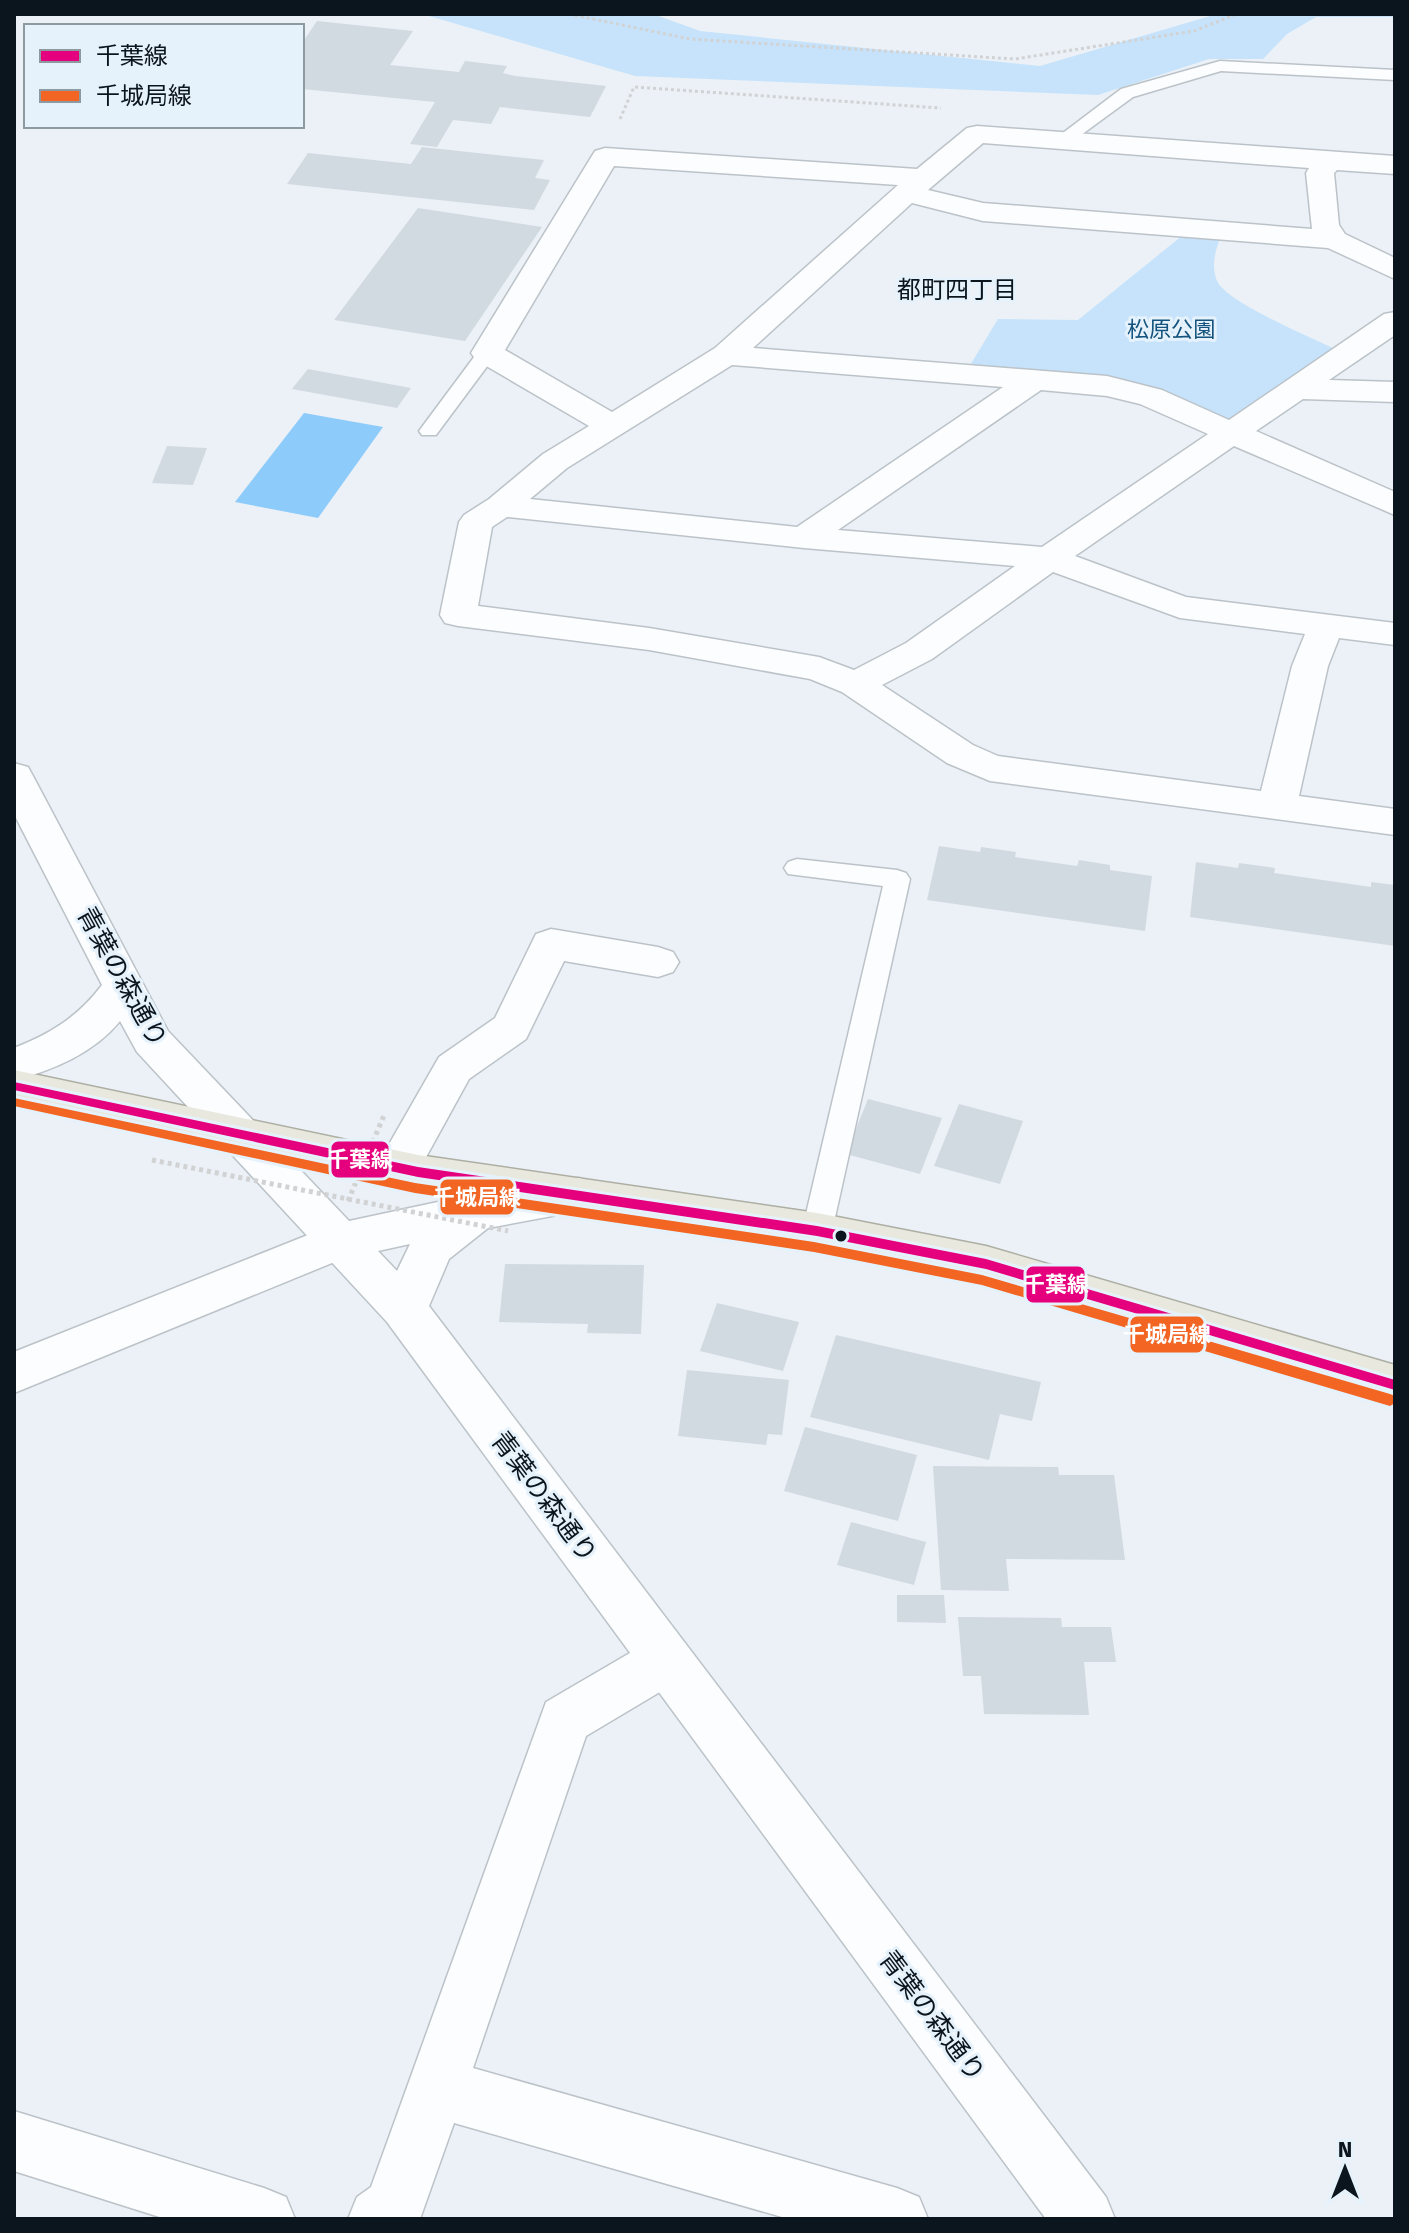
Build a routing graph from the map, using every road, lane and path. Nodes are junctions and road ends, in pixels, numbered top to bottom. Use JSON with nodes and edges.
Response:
{"nodes":[{"id":1,"x":569,"y":14,"type":"edge"},
{"id":2,"x":1237,"y":14,"type":"edge"},
{"id":3,"x":1395,"y":76,"type":"edge"},
{"id":4,"x":977,"y":134,"type":"junction"},
{"id":5,"x":1064,"y":139,"type":"junction"},
{"id":6,"x":605,"y":157,"type":"junction"},
{"id":7,"x":1329,"y":161,"type":"junction"},
{"id":8,"x":1395,"y":165,"type":"edge"},
{"id":9,"x":914,"y":186,"type":"junction"},
{"id":10,"x":1334,"y":240,"type":"junction"},
{"id":11,"x":1395,"y":270,"type":"edge"},
{"id":12,"x":1395,"y":321,"type":"edge"},
{"id":13,"x":487,"y":353,"type":"junction"},
{"id":14,"x":726,"y":355,"type":"junction"},
{"id":15,"x":1033,"y":381,"type":"junction"},
{"id":16,"x":1296,"y":389,"type":"junction"},
{"id":17,"x":1395,"y":392,"type":"edge"},
{"id":18,"x":611,"y":425,"type":"junction"},
{"id":19,"x":429,"y":431,"type":"dead end"},
{"id":20,"x":1231,"y":435,"type":"junction"},
{"id":21,"x":1392,"y":502,"type":"edge"},
{"id":22,"x":501,"y":506,"type":"junction"},
{"id":23,"x":804,"y":538,"type":"junction"},
{"id":24,"x":1049,"y":558,"type":"junction"},
{"id":25,"x":1326,"y":626,"type":"junction"},
{"id":26,"x":1395,"y":634,"type":"edge"},
{"id":27,"x":855,"y":684,"type":"junction"},
{"id":28,"x":14,"y":776,"type":"edge"},
{"id":29,"x":1277,"y":806,"type":"junction"},
{"id":30,"x":1395,"y":822,"type":"edge"},
{"id":31,"x":797,"y":868,"type":"dead end"},
{"id":32,"x":658,"y":962,"type":"dead end"},
{"id":33,"x":124,"y":987,"type":"junction"},
{"id":34,"x":14,"y":1065,"type":"edge"},
{"id":35,"x":14,"y":1086,"type":"edge"},
{"id":36,"x":385,"y":1113,"type":"dead end"},
{"id":37,"x":241,"y":1136,"type":"junction"},
{"id":38,"x":152,"y":1160,"type":"dead end"},
{"id":39,"x":398,"y":1167,"type":"junction"},
{"id":40,"x":579,"y":1196,"type":"junction"},
{"id":41,"x":343,"y":1221,"type":"junction"},
{"id":42,"x":491,"y":1222,"type":"junction"},
{"id":43,"x":817,"y":1231,"type":"junction"},
{"id":44,"x":404,"y":1309,"type":"junction"},
{"id":45,"x":14,"y":1373,"type":"edge"},
{"id":46,"x":1395,"y":1385,"type":"edge"},
{"id":47,"x":666,"y":1660,"type":"junction"},
{"id":48,"x":436,"y":2088,"type":"junction"},
{"id":49,"x":14,"y":2141,"type":"edge"},
{"id":50,"x":1074,"y":2216,"type":"edge"},
{"id":51,"x":264,"y":2219,"type":"edge"},
{"id":52,"x":379,"y":2219,"type":"edge"},
{"id":53,"x":897,"y":2219,"type":"edge"}],
"edges":[{"from":1,"to":2,"type":"path"},
{"from":3,"to":5,"type":"lane"},
{"from":4,"to":5,"type":"street"},
{"from":4,"to":6,"type":"path"},
{"from":4,"to":9,"type":"street"},
{"from":5,"to":7,"type":"street"},
{"from":6,"to":9,"type":"street"},
{"from":6,"to":13,"type":"street"},
{"from":7,"to":8,"type":"street"},
{"from":7,"to":10,"type":"street"},
{"from":9,"to":10,"type":"street"},
{"from":9,"to":14,"type":"street"},
{"from":10,"to":11,"type":"street"},
{"from":12,"to":16,"type":"street"},
{"from":13,"to":18,"type":"street"},
{"from":13,"to":19,"type":"lane"},
{"from":14,"to":15,"type":"street"},
{"from":14,"to":18,"type":"street"},
{"from":15,"to":20,"type":"street"},
{"from":15,"to":23,"type":"street"},
{"from":16,"to":17,"type":"street"},
{"from":16,"to":20,"type":"street"},
{"from":18,"to":22,"type":"street"},
{"from":20,"to":21,"type":"street"},
{"from":20,"to":24,"type":"street"},
{"from":22,"to":23,"type":"street"},
{"from":22,"to":27,"type":"street"},
{"from":23,"to":24,"type":"street"},
{"from":24,"to":25,"type":"street"},
{"from":24,"to":27,"type":"street"},
{"from":25,"to":26,"type":"street"},
{"from":25,"to":29,"type":"street"},
{"from":27,"to":29,"type":"street"},
{"from":28,"to":33,"type":"street","name":"青葉の森通り"},
{"from":29,"to":30,"type":"street"},
{"from":31,"to":43,"type":"lane"},
{"from":32,"to":39,"type":"street"},
{"from":33,"to":34,"type":"street"},
{"from":33,"to":37,"type":"street","name":"青葉の森通り"},
{"from":35,"to":37,"type":"highway"},
{"from":36,"to":41,"type":"path","bridge":true},
{"from":37,"to":39,"type":"highway"},
{"from":37,"to":41,"type":"street","name":"青葉の森通り"},
{"from":38,"to":41,"type":"path","bridge":true},
{"from":39,"to":40,"type":"highway"},
{"from":40,"to":42,"type":"street"},
{"from":40,"to":43,"type":"highway"},
{"from":41,"to":42,"type":"street"},
{"from":41,"to":42,"type":"path","bridge":true},
{"from":41,"to":44,"type":"street","name":"青葉の森通り"},
{"from":41,"to":45,"type":"street"},
{"from":42,"to":44,"type":"street"},
{"from":43,"to":46,"type":"highway"},
{"from":44,"to":47,"type":"street","name":"青葉の森通り"},
{"from":47,"to":48,"type":"street"},
{"from":47,"to":50,"type":"street","name":"青葉の森通り"},
{"from":48,"to":52,"type":"street"},
{"from":48,"to":53,"type":"street"},
{"from":49,"to":51,"type":"street"}]}
